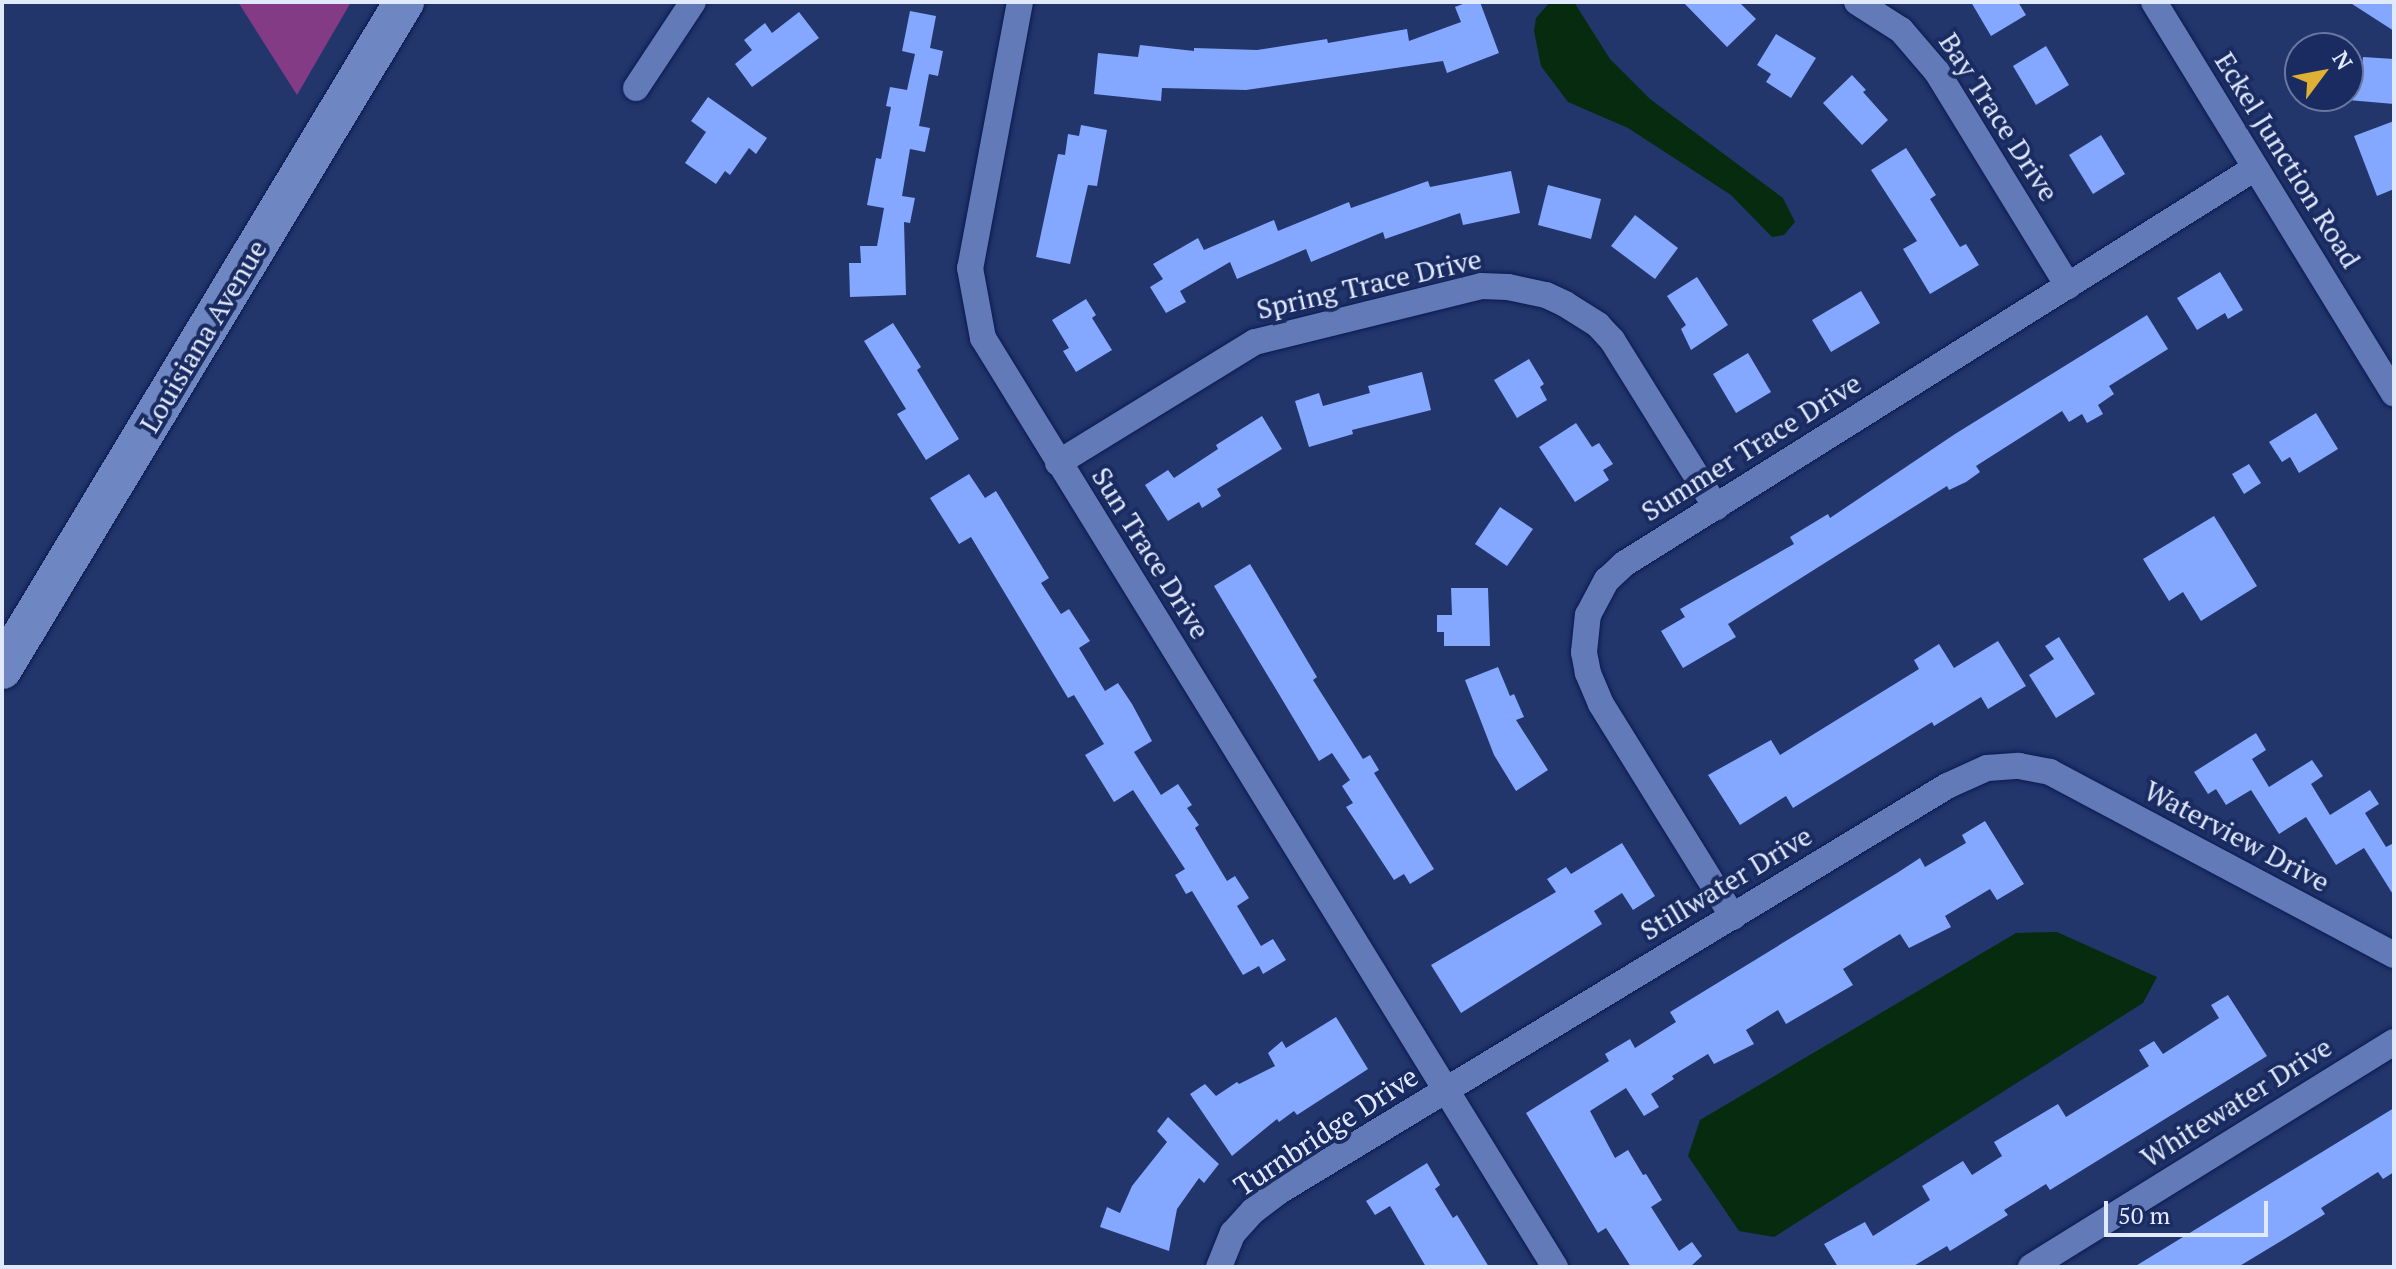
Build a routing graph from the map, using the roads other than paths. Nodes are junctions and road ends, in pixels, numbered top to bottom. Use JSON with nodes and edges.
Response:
{"nodes":[{"id":1,"x":404,"y":2,"type":"edge"},
{"id":2,"x":693,"y":2,"type":"edge"},
{"id":3,"x":1020,"y":2,"type":"edge"},
{"id":4,"x":1857,"y":2,"type":"edge"},
{"id":5,"x":2154,"y":2,"type":"edge"},
{"id":6,"x":636,"y":88,"type":"dead end"},
{"id":7,"x":2255,"y":168,"type":"junction"},
{"id":8,"x":2068,"y":286,"type":"junction"},
{"id":9,"x":2394,"y":393,"type":"edge"},
{"id":10,"x":1058,"y":463,"type":"junction"},
{"id":11,"x":1716,"y":507,"type":"junction"},
{"id":12,"x":2,"y":669,"type":"edge"},
{"id":13,"x":2050,"y":772,"type":"joint"},
{"id":14,"x":1733,"y":917,"type":"junction"},
{"id":15,"x":2394,"y":955,"type":"edge"},
{"id":16,"x":2394,"y":1042,"type":"edge"},
{"id":17,"x":1446,"y":1091,"type":"junction"},
{"id":18,"x":1219,"y":1267,"type":"edge"},
{"id":19,"x":1555,"y":1267,"type":"edge"},
{"id":20,"x":2031,"y":1267,"type":"edge"}],
"edges":[{"from":1,"to":12,"type":"main road","name":"Louisiana Avenue"},
{"from":2,"to":6,"type":"street"},
{"from":3,"to":10,"type":"street","name":"Sun Trace Drive"},
{"from":4,"to":8,"type":"street","name":"Bay Trace Drive"},
{"from":5,"to":7,"type":"street","name":"Eckel Junction Road"},
{"from":7,"to":8,"type":"street","name":"Summer Trace Drive"},
{"from":7,"to":9,"type":"street","name":"Eckel Junction Road"},
{"from":8,"to":11,"type":"street","name":"Summer Trace Drive"},
{"from":10,"to":11,"type":"street","name":"Spring Trace Drive"},
{"from":10,"to":17,"type":"street","name":"Sun Trace Drive"},
{"from":11,"to":14,"type":"street","name":"Summer Trace Drive"},
{"from":13,"to":14,"type":"street","name":"Stillwater Drive"},
{"from":13,"to":15,"type":"street","name":"Waterview Drive"},
{"from":14,"to":17,"type":"street","name":"Stillwater Drive"},
{"from":16,"to":20,"type":"street","name":"Whitewater Drive"},
{"from":17,"to":18,"type":"street","name":"Turnbridge Drive"},
{"from":17,"to":19,"type":"street","name":"Sun Trace Drive"}]}
